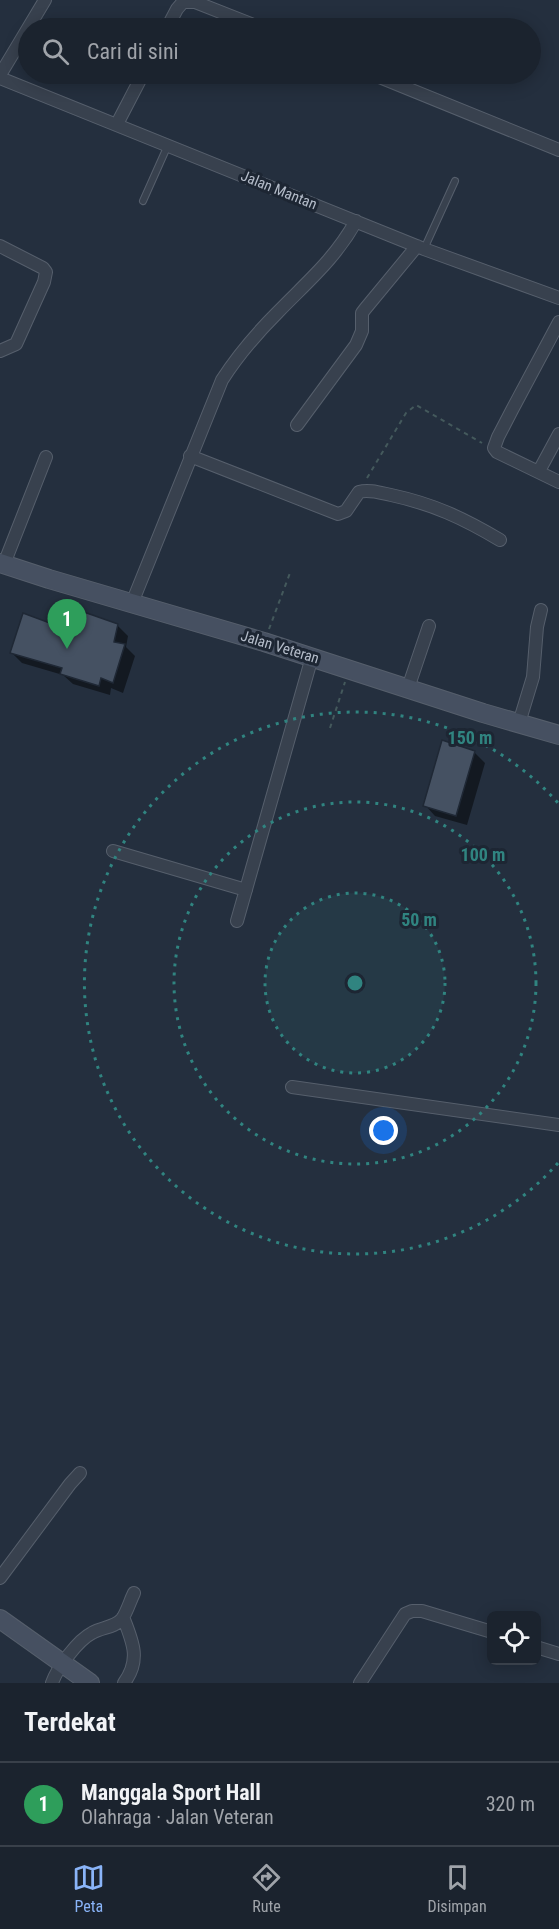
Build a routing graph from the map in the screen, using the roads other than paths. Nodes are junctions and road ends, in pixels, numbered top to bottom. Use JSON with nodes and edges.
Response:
{"nodes":[{"id":1,"x":45,"y":0,"type":"edge"},
{"id":2,"x":34,"y":18,"type":"edge"},
{"id":3,"x":172,"y":18,"type":"edge"},
{"id":4,"x":236,"y":18,"type":"edge"},
{"id":5,"x":18,"y":46,"type":"edge"},
{"id":6,"x":0,"y":76,"type":"edge"},
{"id":7,"x":18,"y":83,"type":"edge"},
{"id":8,"x":20,"y":84,"type":"edge"},
{"id":9,"x":138,"y":84,"type":"edge"},
{"id":10,"x":397,"y":84,"type":"edge"},
{"id":11,"x":117,"y":124,"type":"junction"},
{"id":12,"x":168,"y":145,"type":"junction"},
{"id":13,"x":559,"y":150,"type":"edge"},
{"id":14,"x":455,"y":182,"type":"dead end"},
{"id":15,"x":143,"y":201,"type":"dead end"},
{"id":16,"x":356,"y":221,"type":"junction"},
{"id":17,"x":0,"y":246,"type":"edge"},
{"id":18,"x":421,"y":247,"type":"junction"},
{"id":19,"x":559,"y":298,"type":"edge"},
{"id":20,"x":559,"y":322,"type":"edge"},
{"id":21,"x":0,"y":351,"type":"edge"},
{"id":22,"x":297,"y":425,"type":"dead end"},
{"id":23,"x":559,"y":434,"type":"edge"},
{"id":24,"x":190,"y":456,"type":"junction"},
{"id":25,"x":46,"y":457,"type":"dead end"},
{"id":26,"x":539,"y":471,"type":"junction"},
{"id":27,"x":559,"y":482,"type":"edge"},
{"id":28,"x":500,"y":540,"type":"dead end"},
{"id":29,"x":2,"y":563,"type":"edge"},
{"id":30,"x":132,"y":603,"type":"junction"},
{"id":31,"x":541,"y":610,"type":"dead end"},
{"id":32,"x":429,"y":627,"type":"dead end"},
{"id":33,"x":312,"y":657,"type":"junction"},
{"id":34,"x":408,"y":688,"type":"junction"},
{"id":35,"x":519,"y":723,"type":"junction"},
{"id":36,"x":559,"y":735,"type":"edge"},
{"id":37,"x":113,"y":851,"type":"dead end"},
{"id":38,"x":246,"y":890,"type":"junction"},
{"id":39,"x":237,"y":921,"type":"dead end"},
{"id":40,"x":292,"y":1087,"type":"dead end"},
{"id":41,"x":559,"y":1125,"type":"edge"},
{"id":42,"x":80,"y":1473,"type":"dead end"},
{"id":43,"x":0,"y":1578,"type":"edge"},
{"id":44,"x":134,"y":1593,"type":"dead end"},
{"id":45,"x":123,"y":1617,"type":"junction"},
{"id":46,"x":0,"y":1619,"type":"edge"},
{"id":47,"x":487,"y":1630,"type":"edge"},
{"id":48,"x":541,"y":1648,"type":"edge"},
{"id":49,"x":559,"y":1654,"type":"edge"},
{"id":50,"x":61,"y":1663,"type":"junction"},
{"id":51,"x":52,"y":1683,"type":"edge"},
{"id":52,"x":90,"y":1683,"type":"edge"},
{"id":53,"x":124,"y":1683,"type":"edge"},
{"id":54,"x":360,"y":1683,"type":"edge"}],
"edges":[{"from":1,"to":2,"type":"street"},
{"from":3,"to":4,"type":"street"},
{"from":5,"to":6,"type":"street"},
{"from":6,"to":7,"type":"street","name":"Jalan Mantan"},
{"from":8,"to":11,"type":"street","name":"Jalan Mantan"},
{"from":9,"to":11,"type":"street"},
{"from":10,"to":13,"type":"street"},
{"from":11,"to":12,"type":"street","name":"Jalan Mantan"},
{"from":12,"to":15,"type":"lane"},
{"from":12,"to":16,"type":"street","name":"Jalan Mantan"},
{"from":14,"to":18,"type":"lane"},
{"from":16,"to":18,"type":"street","name":"Jalan Mantan"},
{"from":16,"to":24,"type":"street"},
{"from":17,"to":21,"type":"street"},
{"from":18,"to":19,"type":"street","name":"Jalan Mantan"},
{"from":18,"to":22,"type":"street"},
{"from":20,"to":26,"type":"street"},
{"from":23,"to":26,"type":"street"},
{"from":24,"to":28,"type":"street"},
{"from":24,"to":30,"type":"street"},
{"from":25,"to":29,"type":"street"},
{"from":26,"to":27,"type":"street"},
{"from":29,"to":30,"type":"street","name":"Jalan Veteran"},
{"from":30,"to":33,"type":"street","name":"Jalan Veteran"},
{"from":31,"to":35,"type":"street"},
{"from":32,"to":34,"type":"street"},
{"from":33,"to":34,"type":"street","name":"Jalan Veteran"},
{"from":33,"to":38,"type":"street"},
{"from":34,"to":35,"type":"street","name":"Jalan Veteran"},
{"from":35,"to":36,"type":"street","name":"Jalan Veteran"},
{"from":37,"to":38,"type":"street"},
{"from":38,"to":39,"type":"street"},
{"from":40,"to":41,"type":"street"},
{"from":42,"to":43,"type":"street"},
{"from":44,"to":45,"type":"street"},
{"from":45,"to":50,"type":"street"},
{"from":45,"to":53,"type":"street"},
{"from":46,"to":50,"type":"street"},
{"from":47,"to":54,"type":"street"},
{"from":48,"to":49,"type":"street"},
{"from":50,"to":51,"type":"street"},
{"from":50,"to":52,"type":"street"}]}
